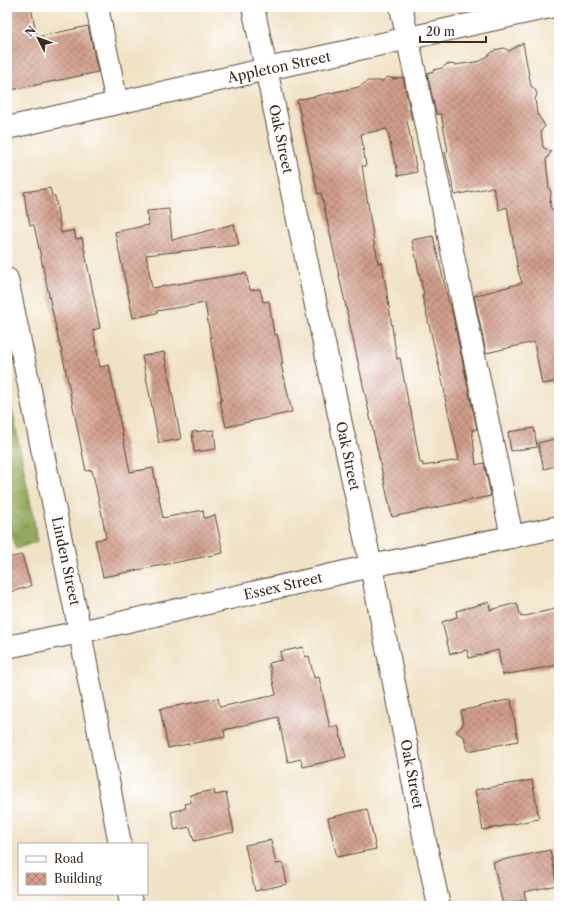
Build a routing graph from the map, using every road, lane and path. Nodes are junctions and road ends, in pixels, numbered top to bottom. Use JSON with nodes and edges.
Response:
{"nodes":[{"id":1,"x":97,"y":7,"type":"edge"},
{"id":2,"x":253,"y":7,"type":"edge"},
{"id":3,"x":401,"y":7,"type":"edge"},
{"id":4,"x":550,"y":7,"type":"edge"},
{"id":5,"x":408,"y":38,"type":"junction"},
{"id":6,"x":267,"y":69,"type":"junction"},
{"id":7,"x":117,"y":103,"type":"junction"},
{"id":8,"x":7,"y":128,"type":"edge"},
{"id":9,"x":7,"y":279,"type":"edge"},
{"id":10,"x":559,"y":527,"type":"edge"},
{"id":11,"x":512,"y":537,"type":"junction"},
{"id":12,"x":371,"y":566,"type":"junction"},
{"id":13,"x":80,"y":632,"type":"junction"},
{"id":14,"x":7,"y":647,"type":"edge"},
{"id":15,"x":120,"y":843,"type":"edge"},
{"id":16,"x":129,"y":895,"type":"edge"},
{"id":17,"x":132,"y":906,"type":"edge"},
{"id":18,"x":439,"y":906,"type":"edge"}],
"edges":[{"from":1,"to":7,"type":"street"},
{"from":2,"to":6,"type":"street","name":"Oak Street"},
{"from":3,"to":5,"type":"street"},
{"from":4,"to":5,"type":"street","name":"Appleton Street"},
{"from":5,"to":6,"type":"street","name":"Appleton Street"},
{"from":5,"to":11,"type":"street"},
{"from":6,"to":7,"type":"street","name":"Appleton Street"},
{"from":6,"to":12,"type":"street","name":"Oak Street"},
{"from":7,"to":8,"type":"street","name":"Appleton Street"},
{"from":9,"to":13,"type":"street","name":"Linden Street"},
{"from":10,"to":11,"type":"street","name":"Essex Street"},
{"from":11,"to":12,"type":"street","name":"Essex Street"},
{"from":12,"to":13,"type":"street","name":"Essex Street"},
{"from":12,"to":18,"type":"street","name":"Oak Street"},
{"from":13,"to":14,"type":"street","name":"Essex Street"},
{"from":13,"to":15,"type":"street","name":"Linden Street"},
{"from":16,"to":17,"type":"street"}]}
